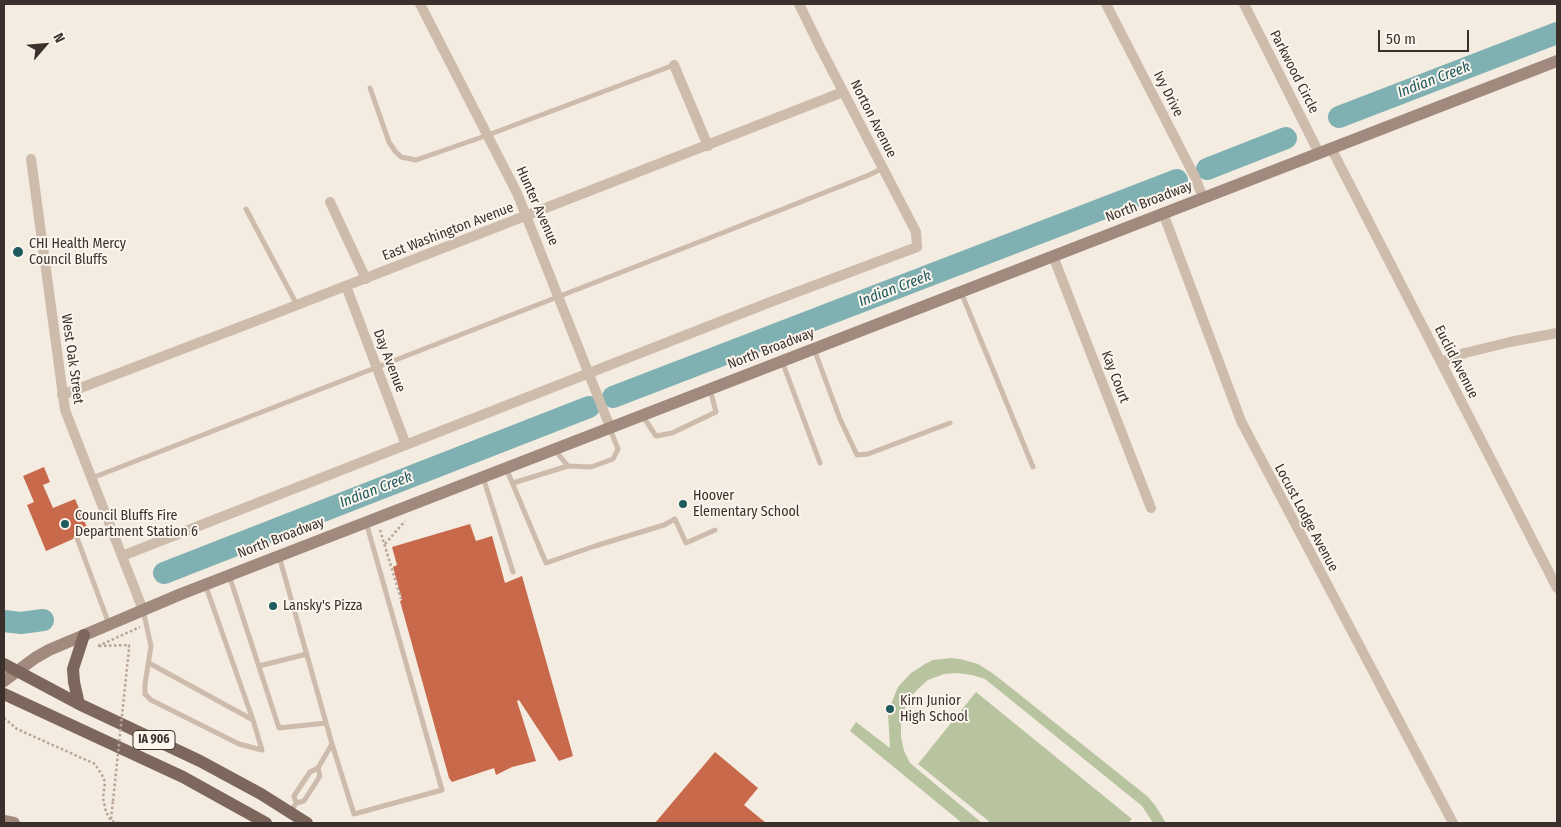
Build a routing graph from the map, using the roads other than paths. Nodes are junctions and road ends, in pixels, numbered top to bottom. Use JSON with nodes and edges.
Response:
{"nodes":[{"id":1,"x":420,"y":4,"type":"edge"},
{"id":2,"x":800,"y":4,"type":"edge"},
{"id":3,"x":1106,"y":4,"type":"edge"},
{"id":4,"x":1244,"y":4,"type":"edge"},
{"id":5,"x":1557,"y":61,"type":"edge"},
{"id":6,"x":674,"y":65,"type":"joint"},
{"id":7,"x":370,"y":88,"type":"dead end"},
{"id":8,"x":843,"y":92,"type":"junction"},
{"id":9,"x":488,"y":136,"type":"junction"},
{"id":10,"x":708,"y":146,"type":"junction"},
{"id":11,"x":1325,"y":150,"type":"junction"},
{"id":12,"x":31,"y":159,"type":"dead end"},
{"id":13,"x":883,"y":168,"type":"junction"},
{"id":14,"x":1203,"y":198,"type":"junction"},
{"id":15,"x":330,"y":202,"type":"dead end"},
{"id":16,"x":246,"y":209,"type":"dead end"},
{"id":17,"x":1163,"y":213,"type":"junction"},
{"id":18,"x":527,"y":216,"type":"junction"},
{"id":19,"x":1053,"y":256,"type":"junction"},
{"id":20,"x":366,"y":279,"type":"junction"},
{"id":21,"x":346,"y":286,"type":"junction"},
{"id":22,"x":961,"y":291,"type":"junction"},
{"id":23,"x":559,"y":296,"type":"junction"},
{"id":24,"x":298,"y":305,"type":"junction"},
{"id":25,"x":1557,"y":333,"type":"edge"},
{"id":26,"x":814,"y":348,"type":"junction"},
{"id":27,"x":782,"y":360,"type":"junction"},
{"id":28,"x":1441,"y":362,"type":"junction"},
{"id":29,"x":376,"y":367,"type":"junction"},
{"id":30,"x":588,"y":373,"type":"junction"},
{"id":31,"x":710,"y":388,"type":"junction"},
{"id":32,"x":62,"y":395,"type":"junction"},
{"id":33,"x":642,"y":415,"type":"junction"},
{"id":34,"x":950,"y":423,"type":"dead end"},
{"id":35,"x":610,"y":427,"type":"junction"},
{"id":36,"x":406,"y":445,"type":"junction"},
{"id":37,"x":554,"y":449,"type":"junction"},
{"id":38,"x":820,"y":463,"type":"dead end"},
{"id":39,"x":568,"y":466,"type":"junction"},
{"id":40,"x":506,"y":467,"type":"junction"},
{"id":41,"x":1033,"y":467,"type":"dead end"},
{"id":42,"x":483,"y":476,"type":"junction"},
{"id":43,"x":91,"y":478,"type":"junction"},
{"id":44,"x":513,"y":483,"type":"junction"},
{"id":45,"x":1152,"y":508,"type":"dead end"},
{"id":46,"x":366,"y":522,"type":"junction"},
{"id":47,"x":715,"y":530,"type":"dead end"},
{"id":48,"x":77,"y":538,"type":"dead end"},
{"id":49,"x":279,"y":555,"type":"junction"},
{"id":50,"x":122,"y":556,"type":"junction"},
{"id":51,"x":513,"y":572,"type":"dead end"},
{"id":52,"x":229,"y":575,"type":"junction"},
{"id":53,"x":205,"y":584,"type":"junction"},
{"id":54,"x":1557,"y":588,"type":"edge"},
{"id":55,"x":143,"y":610,"type":"junction"},
{"id":56,"x":109,"y":624,"type":"junction"},
{"id":57,"x":84,"y":635,"type":"junction"},
{"id":58,"x":307,"y":654,"type":"junction"},
{"id":59,"x":149,"y":663,"type":"junction"},
{"id":60,"x":4,"y":664,"type":"edge"},
{"id":61,"x":259,"y":666,"type":"junction"},
{"id":62,"x":18,"y":670,"type":"junction"},
{"id":63,"x":4,"y":681,"type":"edge"},
{"id":64,"x":4,"y":694,"type":"edge"},
{"id":65,"x":79,"y":704,"type":"junction"},
{"id":66,"x":253,"y":720,"type":"junction"},
{"id":67,"x":326,"y":722,"type":"junction"},
{"id":68,"x":332,"y":744,"type":"junction"},
{"id":69,"x":318,"y":768,"type":"junction"},
{"id":70,"x":293,"y":808,"type":"junction"},
{"id":71,"x":4,"y":821,"type":"edge"},
{"id":72,"x":14,"y":823,"type":"edge"},
{"id":73,"x":266,"y":823,"type":"edge"},
{"id":74,"x":307,"y":823,"type":"edge"},
{"id":75,"x":1452,"y":823,"type":"edge"}],
"edges":[{"from":1,"to":9,"type":"street","name":"Hunter Avenue"},
{"from":2,"to":8,"type":"street","name":"Norton Avenue"},
{"from":3,"to":14,"type":"street","name":"Ivy Drive"},
{"from":4,"to":11,"type":"street","name":"Parkwood Circle"},
{"from":5,"to":11,"type":"main road","name":"North Broadway"},
{"from":6,"to":9,"type":"lane"},
{"from":6,"to":10,"type":"street"},
{"from":7,"to":9,"type":"lane"},
{"from":8,"to":10,"type":"street","name":"East Washington Avenue"},
{"from":8,"to":13,"type":"street","name":"Norton Avenue"},
{"from":9,"to":18,"type":"street","name":"Hunter Avenue"},
{"from":10,"to":18,"type":"street","name":"East Washington Avenue"},
{"from":11,"to":14,"type":"main road","name":"North Broadway"},
{"from":11,"to":28,"type":"street","name":"Euclid Avenue"},
{"from":12,"to":32,"type":"street","name":"West Oak Street"},
{"from":13,"to":23,"type":"lane"},
{"from":13,"to":30,"type":"street","name":"Norton Avenue"},
{"from":14,"to":17,"type":"main road","name":"North Broadway"},
{"from":15,"to":20,"type":"street"},
{"from":16,"to":24,"type":"lane"},
{"from":17,"to":19,"type":"main road","name":"North Broadway"},
{"from":17,"to":75,"type":"street","name":"Locust Lodge Avenue"},
{"from":18,"to":20,"type":"street","name":"East Washington Avenue"},
{"from":18,"to":23,"type":"street","name":"Hunter Avenue"},
{"from":19,"to":22,"type":"main road","name":"North Broadway"},
{"from":19,"to":45,"type":"street","name":"Kay Court"},
{"from":20,"to":21,"type":"street","name":"East Washington Avenue"},
{"from":21,"to":24,"type":"street","name":"East Washington Avenue"},
{"from":21,"to":29,"type":"street","name":"Day Avenue"},
{"from":22,"to":26,"type":"main road","name":"North Broadway"},
{"from":22,"to":41,"type":"lane"},
{"from":23,"to":29,"type":"lane"},
{"from":23,"to":30,"type":"street","name":"Hunter Avenue"},
{"from":24,"to":32,"type":"street","name":"East Washington Avenue"},
{"from":25,"to":28,"type":"street"},
{"from":26,"to":27,"type":"main road","name":"North Broadway"},
{"from":26,"to":34,"type":"lane"},
{"from":27,"to":31,"type":"main road","name":"North Broadway"},
{"from":27,"to":38,"type":"lane"},
{"from":28,"to":54,"type":"street","name":"Euclid Avenue"},
{"from":29,"to":36,"type":"street","name":"Day Avenue"},
{"from":29,"to":43,"type":"lane"},
{"from":30,"to":35,"type":"street","name":"Hunter Avenue"},
{"from":30,"to":36,"type":"street"},
{"from":31,"to":33,"type":"main road","name":"North Broadway"},
{"from":31,"to":33,"type":"lane"},
{"from":32,"to":43,"type":"street","name":"West Oak Street"},
{"from":33,"to":35,"type":"main road","name":"North Broadway"},
{"from":35,"to":37,"type":"main road","name":"North Broadway"},
{"from":35,"to":39,"type":"lane"},
{"from":36,"to":50,"type":"street"},
{"from":37,"to":39,"type":"lane"},
{"from":37,"to":40,"type":"main road","name":"North Broadway"},
{"from":39,"to":44,"type":"lane"},
{"from":40,"to":42,"type":"main road","name":"North Broadway"},
{"from":40,"to":44,"type":"lane"},
{"from":42,"to":46,"type":"main road","name":"North Broadway"},
{"from":42,"to":51,"type":"lane"},
{"from":43,"to":50,"type":"street","name":"West Oak Street"},
{"from":44,"to":47,"type":"lane"},
{"from":46,"to":49,"type":"main road","name":"North Broadway"},
{"from":46,"to":68,"type":"lane"},
{"from":48,"to":56,"type":"lane"},
{"from":49,"to":52,"type":"main road","name":"North Broadway"},
{"from":49,"to":58,"type":"lane"},
{"from":50,"to":55,"type":"street","name":"West Oak Street"},
{"from":52,"to":53,"type":"main road","name":"North Broadway"},
{"from":52,"to":61,"type":"lane"},
{"from":53,"to":55,"type":"main road","name":"North Broadway"},
{"from":53,"to":66,"type":"lane"},
{"from":55,"to":56,"type":"main road","name":"North Broadway"},
{"from":55,"to":59,"type":"lane"},
{"from":56,"to":57,"type":"main road","name":"North Broadway"},
{"from":57,"to":62,"type":"main road","name":"North Broadway"},
{"from":57,"to":65,"type":"main road"},
{"from":58,"to":61,"type":"lane"},
{"from":58,"to":67,"type":"lane"},
{"from":59,"to":66,"type":"lane"},
{"from":59,"to":66,"type":"lane"},
{"from":60,"to":62,"type":"main road","number":"IA 906"},
{"from":61,"to":67,"type":"lane"},
{"from":62,"to":63,"type":"main road","name":"North Broadway"},
{"from":62,"to":65,"type":"main road","number":"IA 906"},
{"from":64,"to":73,"type":"main road","number":"IA 906"},
{"from":65,"to":70,"type":"main road","number":"IA 906"},
{"from":67,"to":68,"type":"lane"},
{"from":68,"to":69,"type":"lane"},
{"from":69,"to":70,"type":"lane"},
{"from":69,"to":70,"type":"lane"},
{"from":70,"to":74,"type":"main road","number":"IA 906"},
{"from":71,"to":72,"type":"main road"}]}
